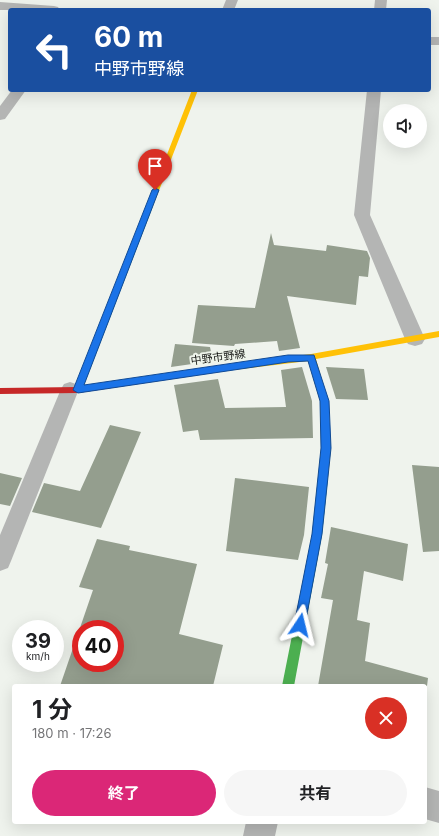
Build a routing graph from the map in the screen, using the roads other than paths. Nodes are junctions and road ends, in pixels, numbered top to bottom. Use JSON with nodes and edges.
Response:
{"nodes":[{"id":1,"x":0,"y":6,"type":"edge"},
{"id":2,"x":27,"y":8,"type":"edge"},
{"id":3,"x":18,"y":92,"type":"edge"},
{"id":4,"x":194,"y":92,"type":"edge"},
{"id":5,"x":374,"y":92,"type":"edge"},
{"id":6,"x":0,"y":116,"type":"edge"},
{"id":7,"x":439,"y":334,"type":"edge"},
{"id":8,"x":415,"y":339,"type":"junction"},
{"id":9,"x":311,"y":357,"type":"junction"},
{"id":10,"x":74,"y":389,"type":"junction"},
{"id":11,"x":0,"y":391,"type":"edge"},
{"id":12,"x":0,"y":561,"type":"edge"},
{"id":13,"x":288,"y":684,"type":"edge"},
{"id":14,"x":427,"y":804,"type":"edge"},
{"id":15,"x":439,"y":807,"type":"edge"},
{"id":16,"x":262,"y":824,"type":"edge"},
{"id":17,"x":259,"y":836,"type":"edge"}],
"edges":[{"from":1,"to":2,"type":"street"},
{"from":3,"to":6,"type":"street"},
{"from":4,"to":10,"type":"street"},
{"from":5,"to":8,"type":"street"},
{"from":7,"to":8,"type":"street","name":"中野市野線"},
{"from":8,"to":9,"type":"street","name":"中野市野線"},
{"from":9,"to":10,"type":"street","name":"中野市野線"},
{"from":9,"to":13,"type":"street"},
{"from":10,"to":11,"type":"street","name":"中野市野線"},
{"from":10,"to":12,"type":"lane"},
{"from":14,"to":15,"type":"street"},
{"from":16,"to":17,"type":"street"}]}
